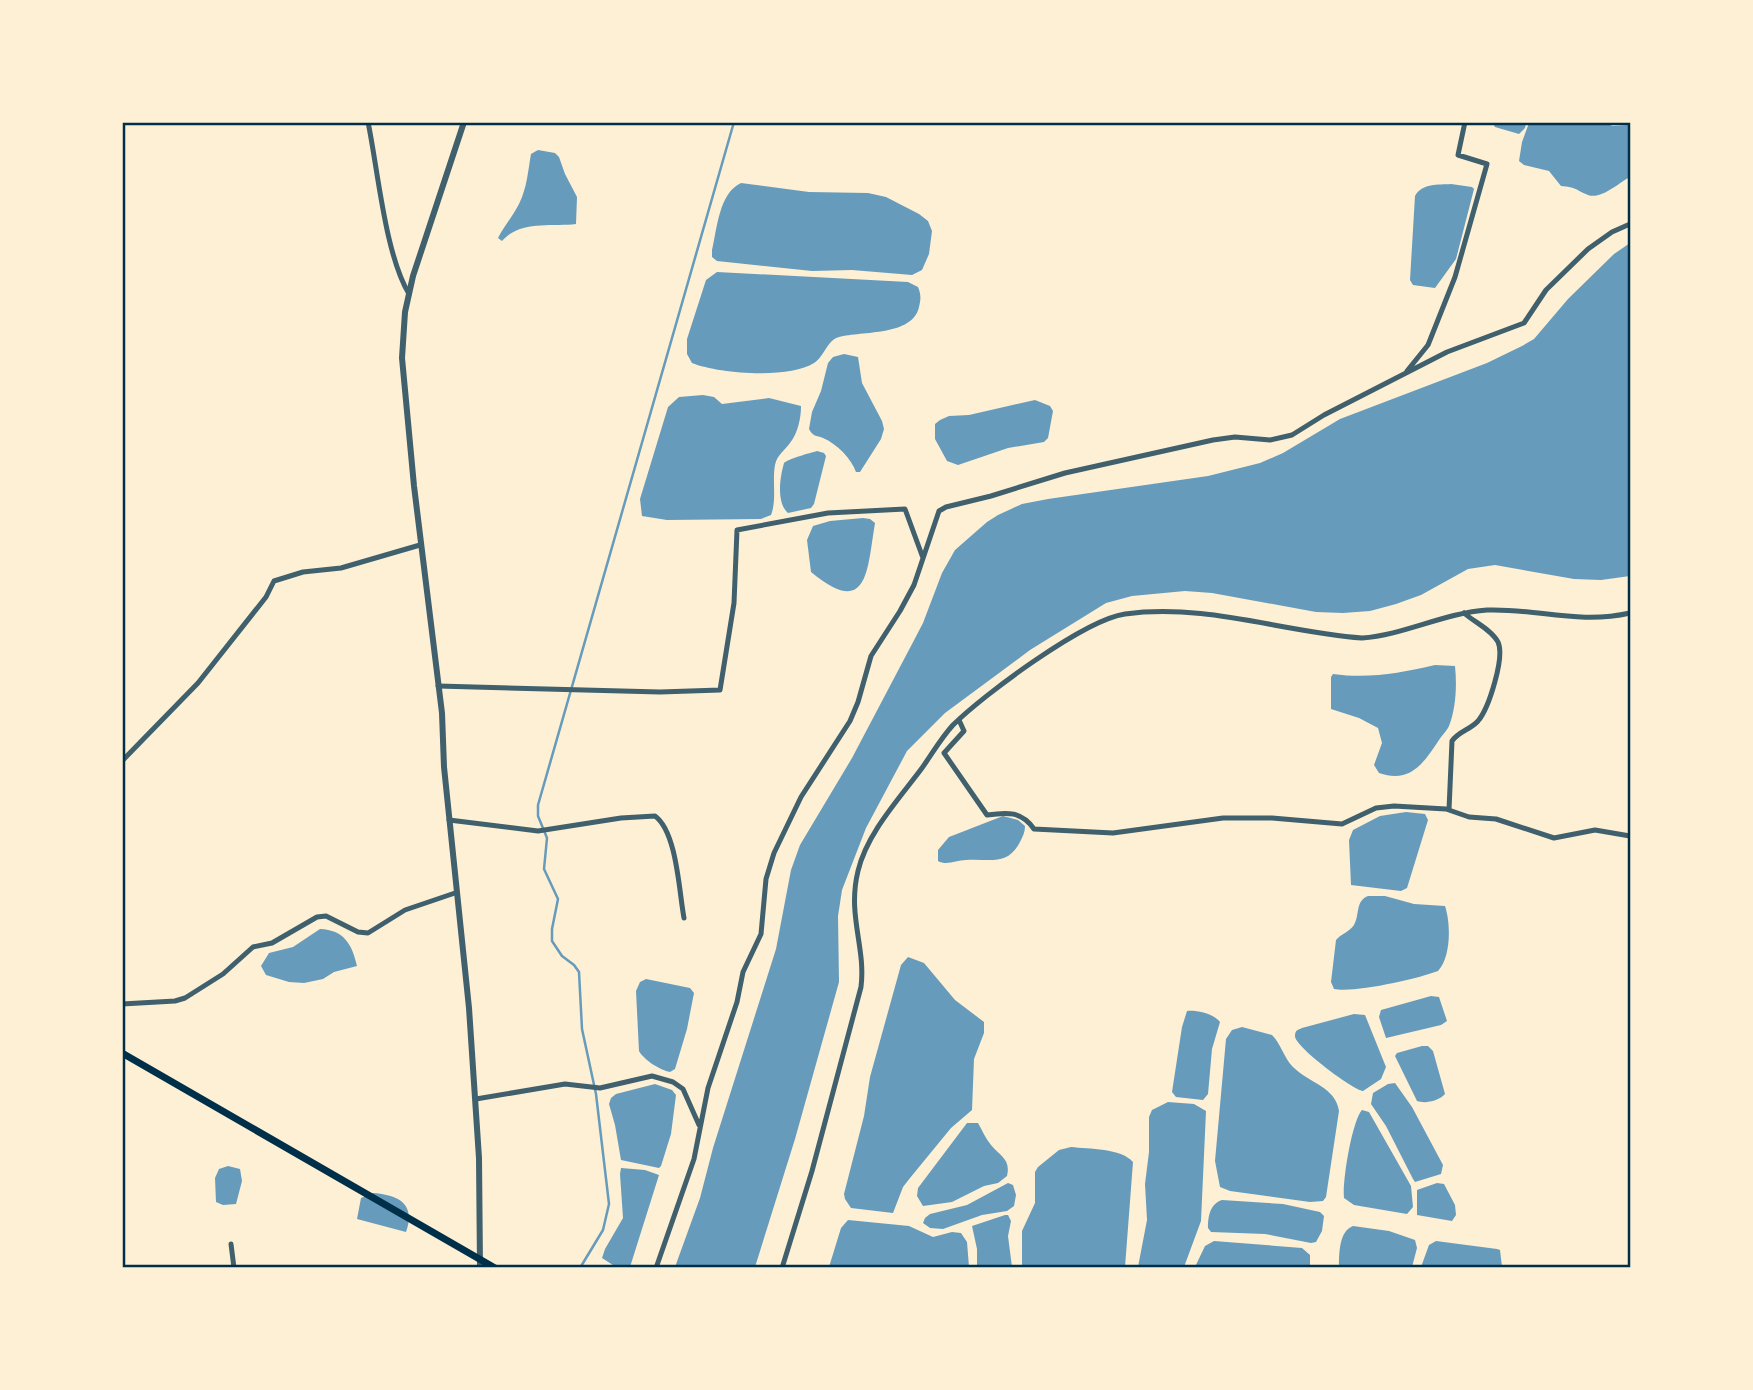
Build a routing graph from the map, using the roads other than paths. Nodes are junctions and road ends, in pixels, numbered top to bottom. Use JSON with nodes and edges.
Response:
{"nodes":[{"id":1,"x":368,"y":122,"type":"edge"},
{"id":2,"x":464,"y":122,"type":"edge"},
{"id":3,"x":1465,"y":122,"type":"edge"},
{"id":4,"x":1630,"y":224,"type":"edge"},
{"id":5,"x":409,"y":294,"type":"junction"},
{"id":6,"x":1406,"y":373,"type":"junction"},
{"id":7,"x":420,"y":545,"type":"junction"},
{"id":8,"x":923,"y":558,"type":"junction"},
{"id":9,"x":1630,"y":613,"type":"edge"},
{"id":10,"x":1464,"y":614,"type":"junction"},
{"id":11,"x":438,"y":686,"type":"junction"},
{"id":12,"x":958,"y":720,"type":"junction"},
{"id":13,"x":122,"y":761,"type":"edge"},
{"id":14,"x":1449,"y":810,"type":"junction"},
{"id":15,"x":449,"y":820,"type":"junction"},
{"id":16,"x":1630,"y":836,"type":"edge"},
{"id":17,"x":456,"y":893,"type":"junction"},
{"id":18,"x":684,"y":918,"type":"dead end"},
{"id":19,"x":122,"y":1004,"type":"edge"},
{"id":20,"x":122,"y":1053,"type":"edge"},
{"id":21,"x":476,"y":1100,"type":"junction"},
{"id":22,"x":700,"y":1128,"type":"junction"},
{"id":23,"x":231,"y":1244,"type":"dead end"},
{"id":24,"x":234,"y":1268,"type":"edge"},
{"id":25,"x":480,"y":1268,"type":"edge"},
{"id":26,"x":495,"y":1268,"type":"edge"},
{"id":27,"x":656,"y":1268,"type":"edge"},
{"id":28,"x":782,"y":1268,"type":"edge"}],
"edges":[{"from":1,"to":5,"type":"street"},
{"from":2,"to":5,"type":"street"},
{"from":3,"to":6,"type":"street"},
{"from":4,"to":6,"type":"street"},
{"from":5,"to":7,"type":"street"},
{"from":6,"to":8,"type":"street"},
{"from":7,"to":11,"type":"street"},
{"from":7,"to":13,"type":"street"},
{"from":8,"to":11,"type":"street"},
{"from":8,"to":22,"type":"street"},
{"from":9,"to":10,"type":"street"},
{"from":10,"to":12,"type":"street"},
{"from":10,"to":14,"type":"street"},
{"from":11,"to":15,"type":"street"},
{"from":12,"to":14,"type":"street"},
{"from":12,"to":28,"type":"street"},
{"from":14,"to":16,"type":"street"},
{"from":15,"to":17,"type":"street"},
{"from":15,"to":18,"type":"street"},
{"from":17,"to":19,"type":"street"},
{"from":17,"to":21,"type":"street"},
{"from":20,"to":26,"type":"main road"},
{"from":21,"to":22,"type":"street"},
{"from":21,"to":25,"type":"street"},
{"from":22,"to":27,"type":"street"},
{"from":23,"to":24,"type":"street"}]}
